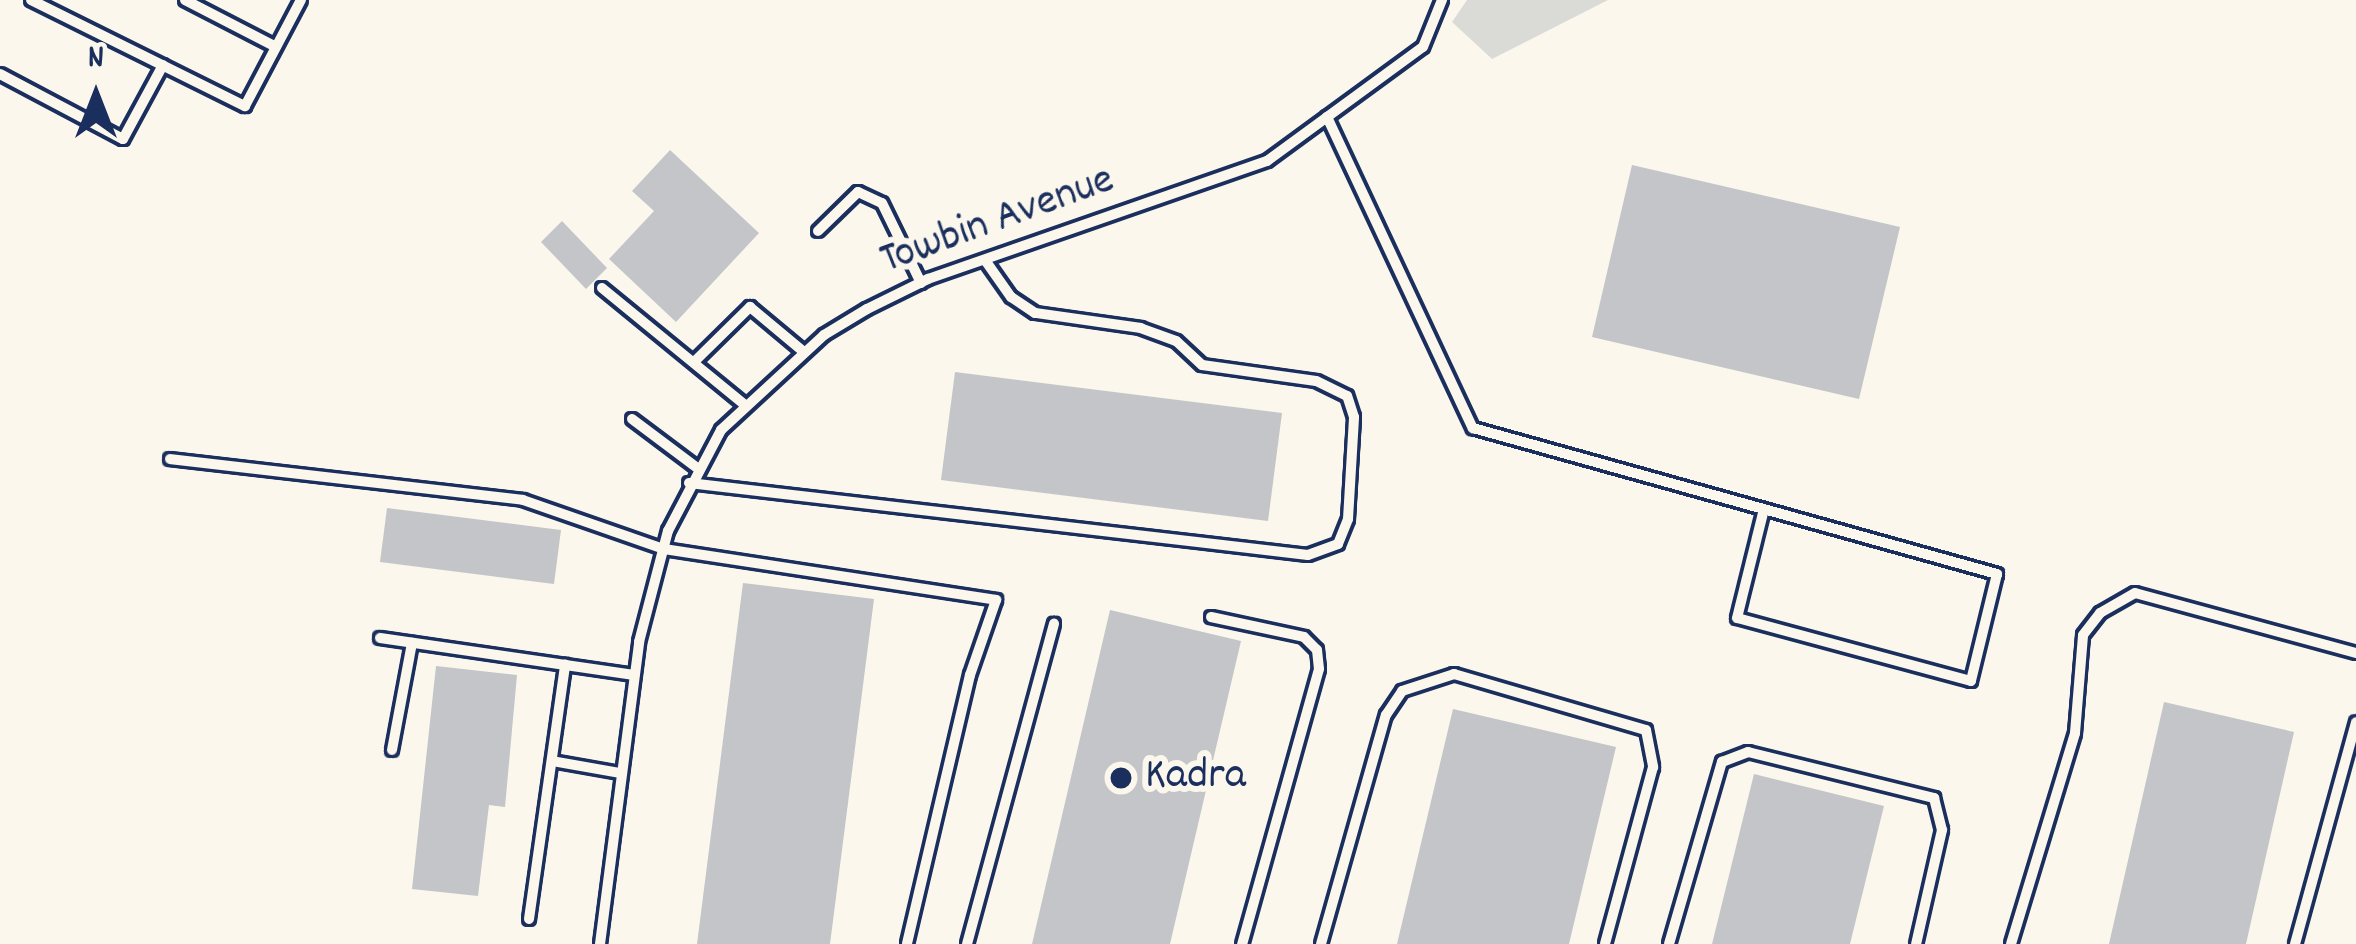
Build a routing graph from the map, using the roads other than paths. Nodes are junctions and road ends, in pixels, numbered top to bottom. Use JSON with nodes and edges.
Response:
{"nodes":[{"id":1,"x":32,"y":0,"type":"edge"},
{"id":2,"x":185,"y":0,"type":"edge"},
{"id":3,"x":302,"y":0,"type":"edge"},
{"id":4,"x":1442,"y":0,"type":"edge"},
{"id":5,"x":276,"y":47,"type":"junction"},
{"id":6,"x":163,"y":65,"type":"junction"},
{"id":7,"x":0,"y":74,"type":"edge"},
{"id":8,"x":1327,"y":117,"type":"junction"},
{"id":9,"x":818,"y":231,"type":"dead end"},
{"id":10,"x":985,"y":260,"type":"junction"},
{"id":11,"x":921,"y":283,"type":"junction"},
{"id":12,"x":602,"y":288,"type":"dead end"},
{"id":13,"x":804,"y":352,"type":"junction"},
{"id":14,"x":696,"y":360,"type":"junction"},
{"id":15,"x":745,"y":405,"type":"junction"},
{"id":16,"x":632,"y":418,"type":"dead end"},
{"id":17,"x":170,"y":459,"type":"dead end"},
{"id":18,"x":696,"y":466,"type":"junction"},
{"id":19,"x":689,"y":483,"type":"junction"},
{"id":20,"x":1764,"y":509,"type":"junction"},
{"id":21,"x":664,"y":549,"type":"junction"},
{"id":22,"x":1211,"y":617,"type":"dead end"},
{"id":23,"x":1054,"y":624,"type":"dead end"},
{"id":24,"x":380,"y":638,"type":"dead end"},
{"id":25,"x":412,"y":643,"type":"junction"},
{"id":26,"x":2356,"y":653,"type":"edge"},
{"id":27,"x":565,"y":665,"type":"junction"},
{"id":28,"x":634,"y":675,"type":"junction"},
{"id":29,"x":2356,"y":722,"type":"edge"},
{"id":30,"x":392,"y":750,"type":"dead end"},
{"id":31,"x":552,"y":760,"type":"junction"},
{"id":32,"x":620,"y":773,"type":"junction"},
{"id":33,"x":529,"y":919,"type":"dead end"},
{"id":34,"x":600,"y":944,"type":"edge"},
{"id":35,"x":907,"y":944,"type":"edge"},
{"id":36,"x":967,"y":944,"type":"edge"},
{"id":37,"x":1242,"y":944,"type":"edge"},
{"id":38,"x":1321,"y":944,"type":"edge"},
{"id":39,"x":1604,"y":944,"type":"edge"},
{"id":40,"x":1669,"y":944,"type":"edge"},
{"id":41,"x":1916,"y":944,"type":"edge"},
{"id":42,"x":2011,"y":944,"type":"edge"},
{"id":43,"x":2295,"y":944,"type":"edge"}],
"edges":[{"from":1,"to":6,"type":"lane"},
{"from":2,"to":5,"type":"lane"},
{"from":3,"to":5,"type":"lane"},
{"from":4,"to":8,"type":"lane","name":"Towbin Avenue"},
{"from":5,"to":6,"type":"lane"},
{"from":6,"to":7,"type":"lane"},
{"from":8,"to":10,"type":"lane","name":"Towbin Avenue"},
{"from":8,"to":20,"type":"lane"},
{"from":9,"to":11,"type":"lane"},
{"from":10,"to":11,"type":"lane","name":"Towbin Avenue"},
{"from":10,"to":19,"type":"lane"},
{"from":11,"to":13,"type":"lane","name":"Towbin Avenue"},
{"from":12,"to":14,"type":"lane"},
{"from":13,"to":14,"type":"lane"},
{"from":13,"to":15,"type":"lane","name":"Towbin Avenue"},
{"from":14,"to":15,"type":"lane"},
{"from":15,"to":18,"type":"lane","name":"Towbin Avenue"},
{"from":16,"to":18,"type":"lane"},
{"from":17,"to":21,"type":"lane"},
{"from":18,"to":19,"type":"lane","name":"Towbin Avenue"},
{"from":19,"to":21,"type":"lane","name":"Towbin Avenue"},
{"from":20,"to":20,"type":"lane"},
{"from":21,"to":28,"type":"lane","name":"Towbin Avenue"},
{"from":21,"to":35,"type":"lane"},
{"from":22,"to":37,"type":"lane"},
{"from":23,"to":36,"type":"lane"},
{"from":24,"to":25,"type":"lane"},
{"from":25,"to":27,"type":"lane"},
{"from":25,"to":30,"type":"lane"},
{"from":26,"to":42,"type":"lane"},
{"from":27,"to":28,"type":"lane"},
{"from":27,"to":31,"type":"lane"},
{"from":28,"to":32,"type":"lane","name":"Towbin Avenue"},
{"from":29,"to":43,"type":"lane"},
{"from":31,"to":32,"type":"lane"},
{"from":31,"to":33,"type":"lane"},
{"from":32,"to":34,"type":"lane","name":"Towbin Avenue"},
{"from":38,"to":39,"type":"lane"},
{"from":40,"to":41,"type":"lane"}]}
